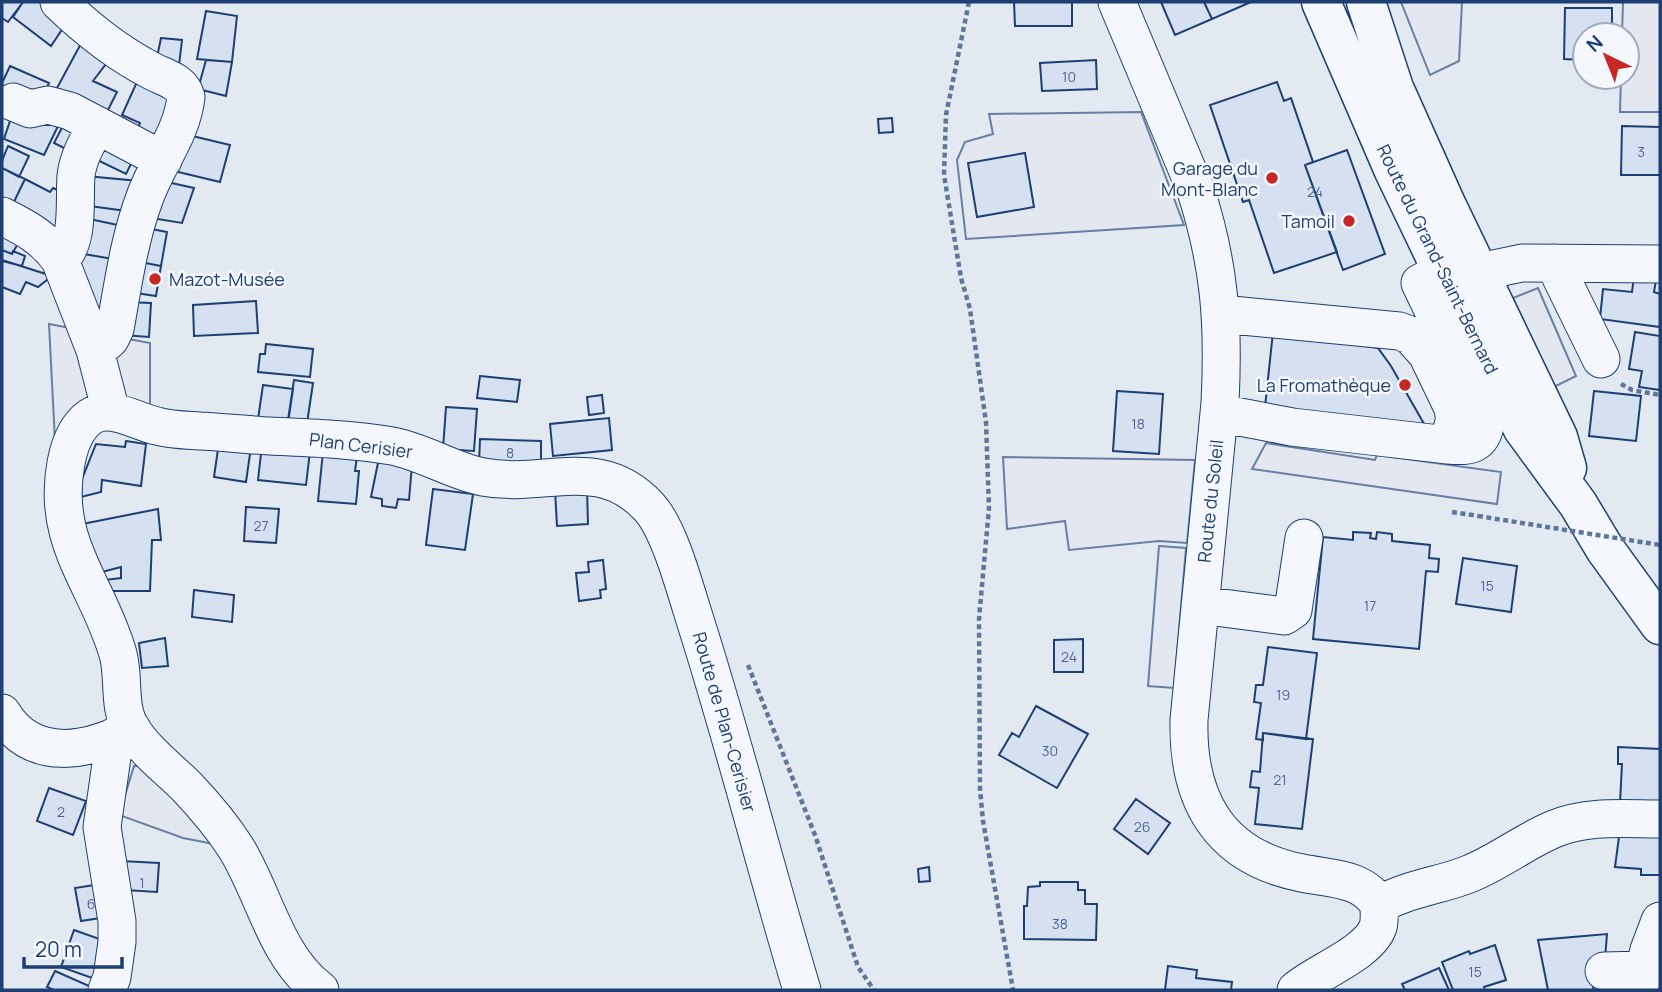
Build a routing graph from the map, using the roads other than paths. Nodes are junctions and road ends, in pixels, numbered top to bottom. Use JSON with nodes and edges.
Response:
{"nodes":[{"id":1,"x":59,"y":2,"type":"edge"},
{"id":2,"x":1117,"y":2,"type":"edge"},
{"id":3,"x":1321,"y":2,"type":"edge"},
{"id":4,"x":1366,"y":2,"type":"edge"},
{"id":5,"x":13,"y":102,"type":"dead end"},
{"id":6,"x":97,"y":125,"type":"junction"},
{"id":7,"x":163,"y":160,"type":"junction"},
{"id":8,"x":2,"y":216,"type":"edge"},
{"id":9,"x":60,"y":260,"type":"junction"},
{"id":10,"x":1554,"y":263,"type":"junction"},
{"id":11,"x":1660,"y":264,"type":"edge"},
{"id":12,"x":1447,"y":276,"type":"junction"},
{"id":13,"x":1221,"y":314,"type":"junction"},
{"id":14,"x":96,"y":351,"type":"junction"},
{"id":15,"x":1601,"y":359,"type":"dead end"},
{"id":16,"x":1219,"y":413,"type":"junction"},
{"id":17,"x":100,"y":415,"type":"junction"},
{"id":18,"x":1448,"y":445,"type":"junction"},
{"id":19,"x":608,"y":479,"type":"joint"},
{"id":20,"x":1304,"y":538,"type":"dead end"},
{"id":21,"x":1200,"y":605,"type":"junction"},
{"id":22,"x":1660,"y":625,"type":"edge"},
{"id":23,"x":2,"y":713,"type":"edge"},
{"id":24,"x":124,"y":732,"type":"junction"},
{"id":25,"x":1660,"y":819,"type":"edge"},
{"id":26,"x":1379,"y":905,"type":"junction"},
{"id":27,"x":1660,"y":920,"type":"edge"},
{"id":28,"x":1604,"y":971,"type":"dead end"},
{"id":29,"x":1641,"y":980,"type":"edge"},
{"id":30,"x":107,"y":990,"type":"edge"},
{"id":31,"x":320,"y":990,"type":"edge"},
{"id":32,"x":802,"y":990,"type":"edge"},
{"id":33,"x":1296,"y":990,"type":"edge"}],
"edges":[{"from":1,"to":7,"type":"street"},
{"from":2,"to":13,"type":"street","name":"Route du Soleil"},
{"from":3,"to":12,"type":"main road","name":"Route du Grand-Saint-Bernard"},
{"from":4,"to":12,"type":"main road","name":"Route du Grand-Saint-Bernard"},
{"from":5,"to":6,"type":"street"},
{"from":6,"to":7,"type":"street"},
{"from":6,"to":9,"type":"street"},
{"from":7,"to":14,"type":"street"},
{"from":8,"to":9,"type":"street"},
{"from":9,"to":14,"type":"street"},
{"from":10,"to":11,"type":"street"},
{"from":10,"to":12,"type":"street"},
{"from":10,"to":15,"type":"street"},
{"from":12,"to":18,"type":"street"},
{"from":12,"to":22,"type":"main road","name":"Route du Grand-Saint-Bernard"},
{"from":13,"to":16,"type":"street","name":"Route du Soleil"},
{"from":13,"to":18,"type":"street"},
{"from":14,"to":17,"type":"street"},
{"from":16,"to":18,"type":"street"},
{"from":16,"to":21,"type":"street","name":"Route du Soleil"},
{"from":17,"to":19,"type":"street","name":"Plan Cerisier"},
{"from":17,"to":24,"type":"street"},
{"from":19,"to":32,"type":"street","name":"Route de Plan-Cerisier"},
{"from":20,"to":21,"type":"street"},
{"from":21,"to":26,"type":"street","name":"Route du Soleil"},
{"from":23,"to":24,"type":"street"},
{"from":24,"to":30,"type":"street"},
{"from":24,"to":31,"type":"street"},
{"from":25,"to":26,"type":"street"},
{"from":26,"to":33,"type":"street"},
{"from":27,"to":29,"type":"street"},
{"from":28,"to":29,"type":"street"}]}
